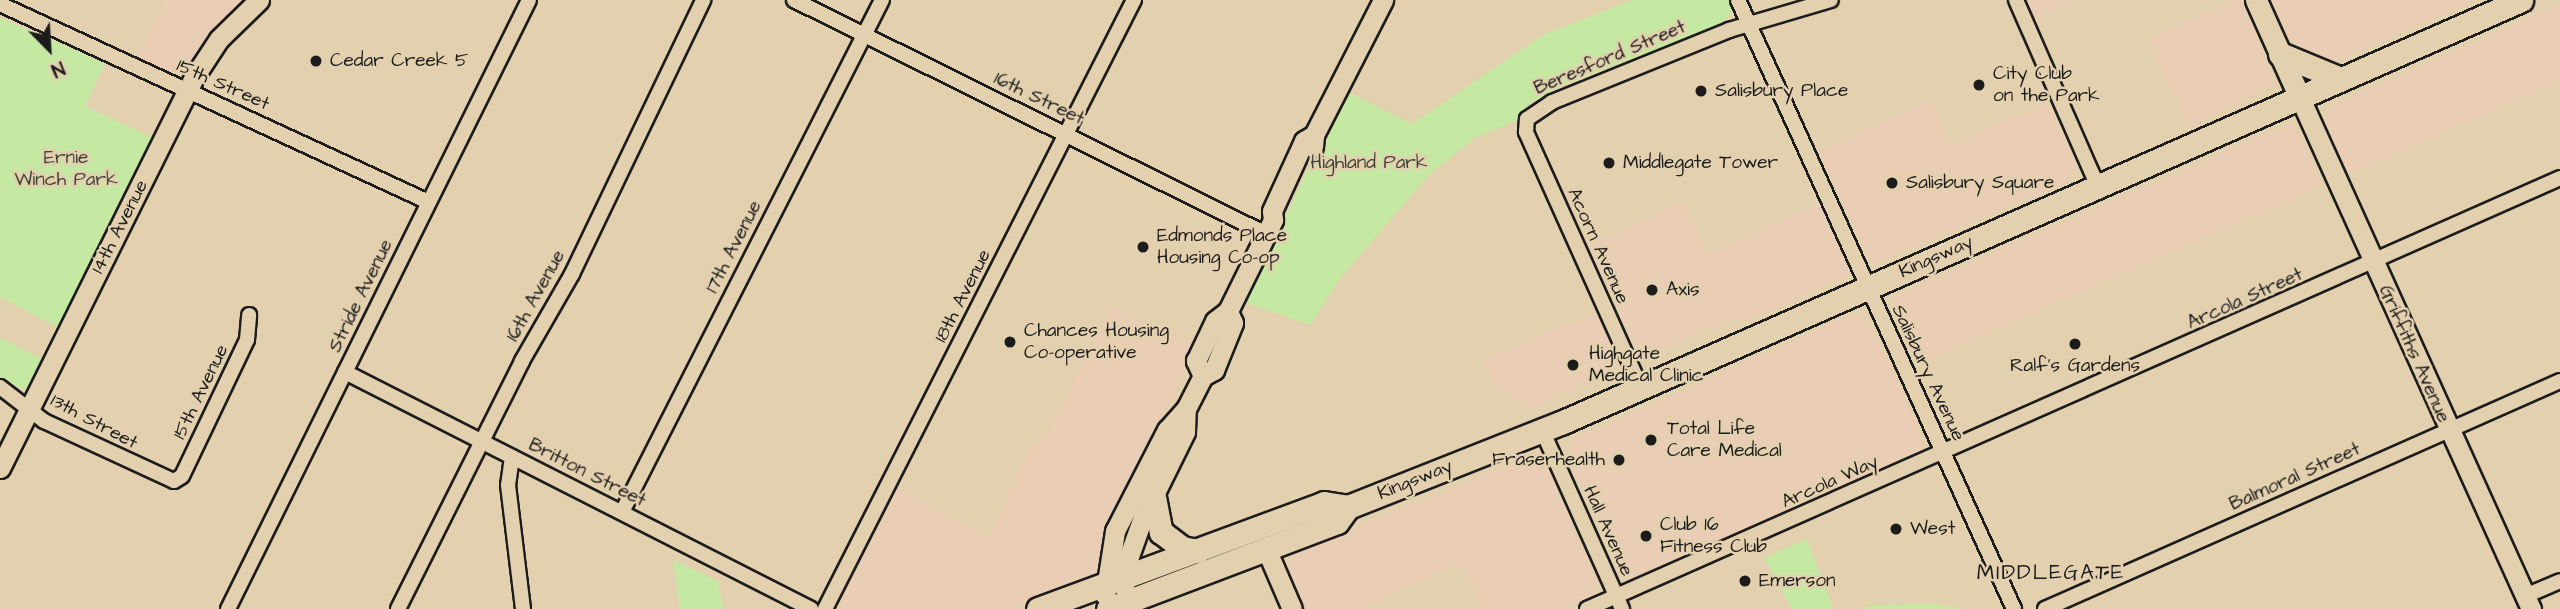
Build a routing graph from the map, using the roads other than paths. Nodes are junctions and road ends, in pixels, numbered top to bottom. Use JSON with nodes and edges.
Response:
{"nodes":[{"id":1,"x":259,"y":0,"type":"edge"},
{"id":2,"x":529,"y":0,"type":"edge"},
{"id":3,"x":702,"y":0,"type":"edge"},
{"id":4,"x":794,"y":0,"type":"edge"},
{"id":5,"x":881,"y":0,"type":"edge"},
{"id":6,"x":1134,"y":0,"type":"edge"},
{"id":7,"x":1383,"y":0,"type":"edge"},
{"id":8,"x":1738,"y":0,"type":"edge"},
{"id":9,"x":1831,"y":0,"type":"edge"},
{"id":10,"x":2016,"y":0,"type":"edge"},
{"id":11,"x":2256,"y":0,"type":"edge"},
{"id":12,"x":2521,"y":0,"type":"edge"},
{"id":13,"x":0,"y":4,"type":"edge"},
{"id":14,"x":1750,"y":25,"type":"junction"},
{"id":15,"x":864,"y":34,"type":"junction"},
{"id":16,"x":2280,"y":54,"type":"junction"},
{"id":17,"x":2341,"y":79,"type":"junction"},
{"id":18,"x":187,"y":90,"type":"junction"},
{"id":19,"x":2300,"y":98,"type":"junction"},
{"id":20,"x":1527,"y":119,"type":"joint"},
{"id":21,"x":1066,"y":134,"type":"junction"},
{"id":22,"x":2560,"y":178,"type":"edge"},
{"id":23,"x":2098,"y":187,"type":"junction"},
{"id":24,"x":429,"y":202,"type":"junction"},
{"id":25,"x":1270,"y":227,"type":"junction"},
{"id":26,"x":2374,"y":261,"type":"junction"},
{"id":27,"x":1868,"y":287,"type":"junction"},
{"id":28,"x":249,"y":315,"type":"dead end"},
{"id":29,"x":345,"y":372,"type":"junction"},
{"id":30,"x":2560,"y":381,"type":"edge"},
{"id":31,"x":0,"y":387,"type":"edge"},
{"id":32,"x":1641,"y":387,"type":"junction"},
{"id":33,"x":30,"y":409,"type":"junction"},
{"id":34,"x":1186,"y":409,"type":"junction"},
{"id":35,"x":2448,"y":429,"type":"junction"},
{"id":36,"x":1542,"y":430,"type":"junction"},
{"id":37,"x":483,"y":441,"type":"junction"},
{"id":38,"x":1944,"y":453,"type":"junction"},
{"id":39,"x":513,"y":457,"type":"junction"},
{"id":40,"x":0,"y":468,"type":"edge"},
{"id":41,"x":174,"y":481,"type":"joint"},
{"id":42,"x":1154,"y":497,"type":"junction"},
{"id":43,"x":1348,"y":507,"type":"junction"},
{"id":44,"x":622,"y":512,"type":"junction"},
{"id":45,"x":1198,"y":551,"type":"junction"},
{"id":46,"x":1268,"y":551,"type":"junction"},
{"id":47,"x":1116,"y":581,"type":"junction"},
{"id":48,"x":2560,"y":581,"type":"edge"},
{"id":49,"x":1619,"y":603,"type":"edge"},
{"id":50,"x":2528,"y":603,"type":"edge"},
{"id":51,"x":1114,"y":608,"type":"edge"},
{"id":52,"x":228,"y":609,"type":"edge"},
{"id":53,"x":398,"y":609,"type":"edge"},
{"id":54,"x":523,"y":609,"type":"edge"},
{"id":55,"x":811,"y":609,"type":"edge"},
{"id":56,"x":825,"y":609,"type":"edge"},
{"id":57,"x":1038,"y":609,"type":"edge"},
{"id":58,"x":1292,"y":609,"type":"edge"},
{"id":59,"x":1587,"y":609,"type":"edge"},
{"id":60,"x":2014,"y":609,"type":"edge"},
{"id":61,"x":2045,"y":609,"type":"edge"}],
"edges":[{"from":1,"to":18,"type":"street","name":"14th Avenue"},
{"from":2,"to":24,"type":"street","name":"Stride Avenue"},
{"from":3,"to":37,"type":"street","name":"16th Avenue"},
{"from":4,"to":15,"type":"street","name":"16th Street"},
{"from":5,"to":15,"type":"street","name":"17th Avenue"},
{"from":6,"to":21,"type":"street","name":"18th Avenue"},
{"from":7,"to":25,"type":"street"},
{"from":8,"to":14,"type":"street","name":"Salisbury Avenue"},
{"from":9,"to":14,"type":"street","name":"Beresford Street"},
{"from":10,"to":23,"type":"street"},
{"from":11,"to":16,"type":"main road"},
{"from":12,"to":17,"type":"main road","name":"Kingsway"},
{"from":13,"to":18,"type":"street","name":"15th Street"},
{"from":14,"to":20,"type":"street","name":"Beresford Street"},
{"from":14,"to":27,"type":"street","name":"Salisbury Avenue"},
{"from":15,"to":21,"type":"street","name":"16th Street"},
{"from":15,"to":44,"type":"street","name":"17th Avenue"},
{"from":16,"to":17,"type":"main road"},
{"from":16,"to":19,"type":"main road"},
{"from":17,"to":19,"type":"main road","name":"Kingsway"},
{"from":18,"to":24,"type":"street","name":"15th Street"},
{"from":18,"to":33,"type":"street","name":"14th Avenue"},
{"from":19,"to":23,"type":"main road","name":"Kingsway"},
{"from":19,"to":26,"type":"street","name":"Griffiths Avenue"},
{"from":20,"to":32,"type":"street","name":"Acorn Avenue"},
{"from":21,"to":25,"type":"street","name":"16th Street"},
{"from":21,"to":56,"type":"street","name":"18th Avenue"},
{"from":22,"to":26,"type":"street","name":"Arcola Street"},
{"from":23,"to":27,"type":"main road","name":"Kingsway"},
{"from":24,"to":29,"type":"street","name":"Stride Avenue"},
{"from":25,"to":34,"type":"street"},
{"from":26,"to":35,"type":"street","name":"Griffiths Avenue"},
{"from":26,"to":38,"type":"street","name":"Arcola Street"},
{"from":27,"to":32,"type":"main road","name":"Kingsway"},
{"from":27,"to":38,"type":"street","name":"Salisbury Avenue"},
{"from":28,"to":41,"type":"street","name":"15th Avenue"},
{"from":29,"to":37,"type":"street","name":"Britton Street"},
{"from":29,"to":52,"type":"street","name":"Stride Avenue"},
{"from":30,"to":35,"type":"street","name":"Balmoral Street"},
{"from":31,"to":33,"type":"street","name":"13th Street"},
{"from":32,"to":36,"type":"main road","name":"Kingsway"},
{"from":33,"to":40,"type":"street","name":"14th Avenue"},
{"from":33,"to":41,"type":"street","name":"13th Street"},
{"from":34,"to":42,"type":"street"},
{"from":34,"to":47,"type":"street"},
{"from":35,"to":50,"type":"street","name":"Griffiths Avenue"},
{"from":35,"to":61,"type":"street","name":"Balmoral Street"},
{"from":36,"to":43,"type":"main road","name":"Kingsway"},
{"from":36,"to":49,"type":"street","name":"Hall Avenue"},
{"from":37,"to":39,"type":"street","name":"Britton Street"},
{"from":37,"to":53,"type":"street","name":"16th Avenue"},
{"from":38,"to":49,"type":"street","name":"Arcola Way"},
{"from":38,"to":60,"type":"street","name":"Salisbury Avenue"},
{"from":39,"to":44,"type":"street","name":"Britton Street"},
{"from":39,"to":54,"type":"street"},
{"from":42,"to":45,"type":"main road"},
{"from":42,"to":47,"type":"street"},
{"from":43,"to":45,"type":"main road","name":"Kingsway"},
{"from":43,"to":46,"type":"main road","name":"Kingsway"},
{"from":44,"to":55,"type":"street","name":"Britton Street"},
{"from":45,"to":47,"type":"main road","name":"Kingsway"},
{"from":46,"to":51,"type":"main road","name":"Kingsway"},
{"from":46,"to":58,"type":"street"},
{"from":47,"to":51,"type":"street"},
{"from":47,"to":57,"type":"main road","name":"Kingsway"},
{"from":48,"to":50,"type":"street"},
{"from":49,"to":59,"type":"street"}]}
